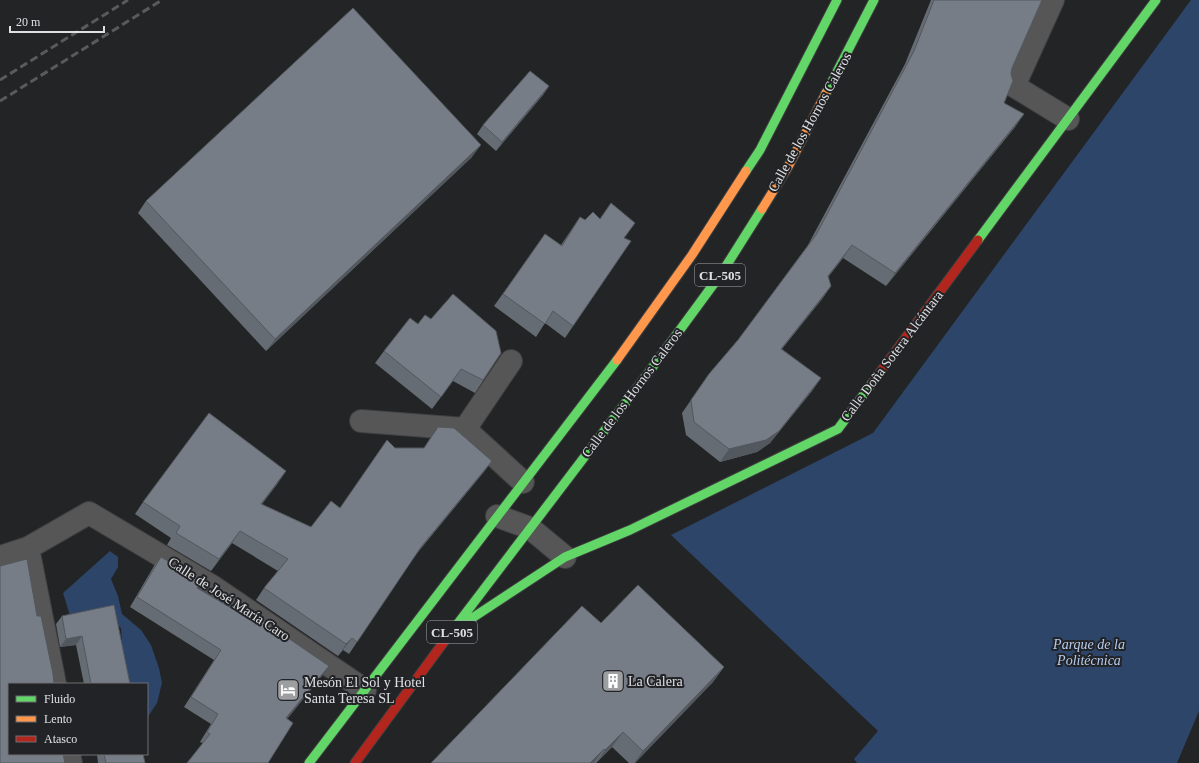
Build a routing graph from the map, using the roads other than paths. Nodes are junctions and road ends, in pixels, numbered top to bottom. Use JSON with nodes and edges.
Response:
{"nodes":[{"id":1,"x":836,"y":0,"type":"edge"},
{"id":2,"x":874,"y":0,"type":"edge"},
{"id":3,"x":1053,"y":0,"type":"edge"},
{"id":4,"x":1156,"y":0,"type":"edge"},
{"id":5,"x":1068,"y":119,"type":"junction"},
{"id":6,"x":511,"y":361,"type":"dead end"},
{"id":7,"x":361,"y":421,"type":"dead end"},
{"id":8,"x":465,"y":429,"type":"junction"},
{"id":9,"x":523,"y":482,"type":"junction"},
{"id":10,"x":497,"y":516,"type":"junction"},
{"id":11,"x":530,"y":528,"type":"junction"},
{"id":12,"x":28,"y":548,"type":"junction"},
{"id":13,"x":0,"y":557,"type":"edge"},
{"id":14,"x":565,"y":557,"type":"junction"},
{"id":15,"x":452,"y":631,"type":"junction"},
{"id":16,"x":55,"y":683,"type":"edge"},
{"id":17,"x":365,"y":690,"type":"junction"},
{"id":18,"x":309,"y":763,"type":"edge"},
{"id":19,"x":355,"y":763,"type":"edge"}],
"edges":[{"from":1,"to":9,"type":"main road","number":"CL-505"},
{"from":2,"to":11,"type":"main road","name":"Calle de los Hornos Caleros","number":"CL-505"},
{"from":3,"to":5,"type":"street"},
{"from":4,"to":5,"type":"main road","name":"Calle Doña Sotera Alcántara"},
{"from":5,"to":14,"type":"main road","name":"Calle Doña Sotera Alcántara"},
{"from":6,"to":8,"type":"street"},
{"from":7,"to":8,"type":"street"},
{"from":8,"to":9,"type":"street"},
{"from":9,"to":10,"type":"main road","number":"CL-505"},
{"from":10,"to":11,"type":"street"},
{"from":10,"to":17,"type":"main road","number":"CL-505"},
{"from":11,"to":14,"type":"street"},
{"from":11,"to":15,"type":"main road","name":"Calle de los Hornos Caleros","number":"CL-505"},
{"from":12,"to":13,"type":"street"},
{"from":12,"to":16,"type":"street"},
{"from":12,"to":17,"type":"street","name":"Calle de José María Caro"},
{"from":14,"to":15,"type":"main road","name":"Calle Doña Sotera Alcántara"},
{"from":15,"to":19,"type":"main road","name":"Calle de los Hornos Caleros","number":"CL-505"},
{"from":17,"to":18,"type":"main road","number":"CL-505"}]}
